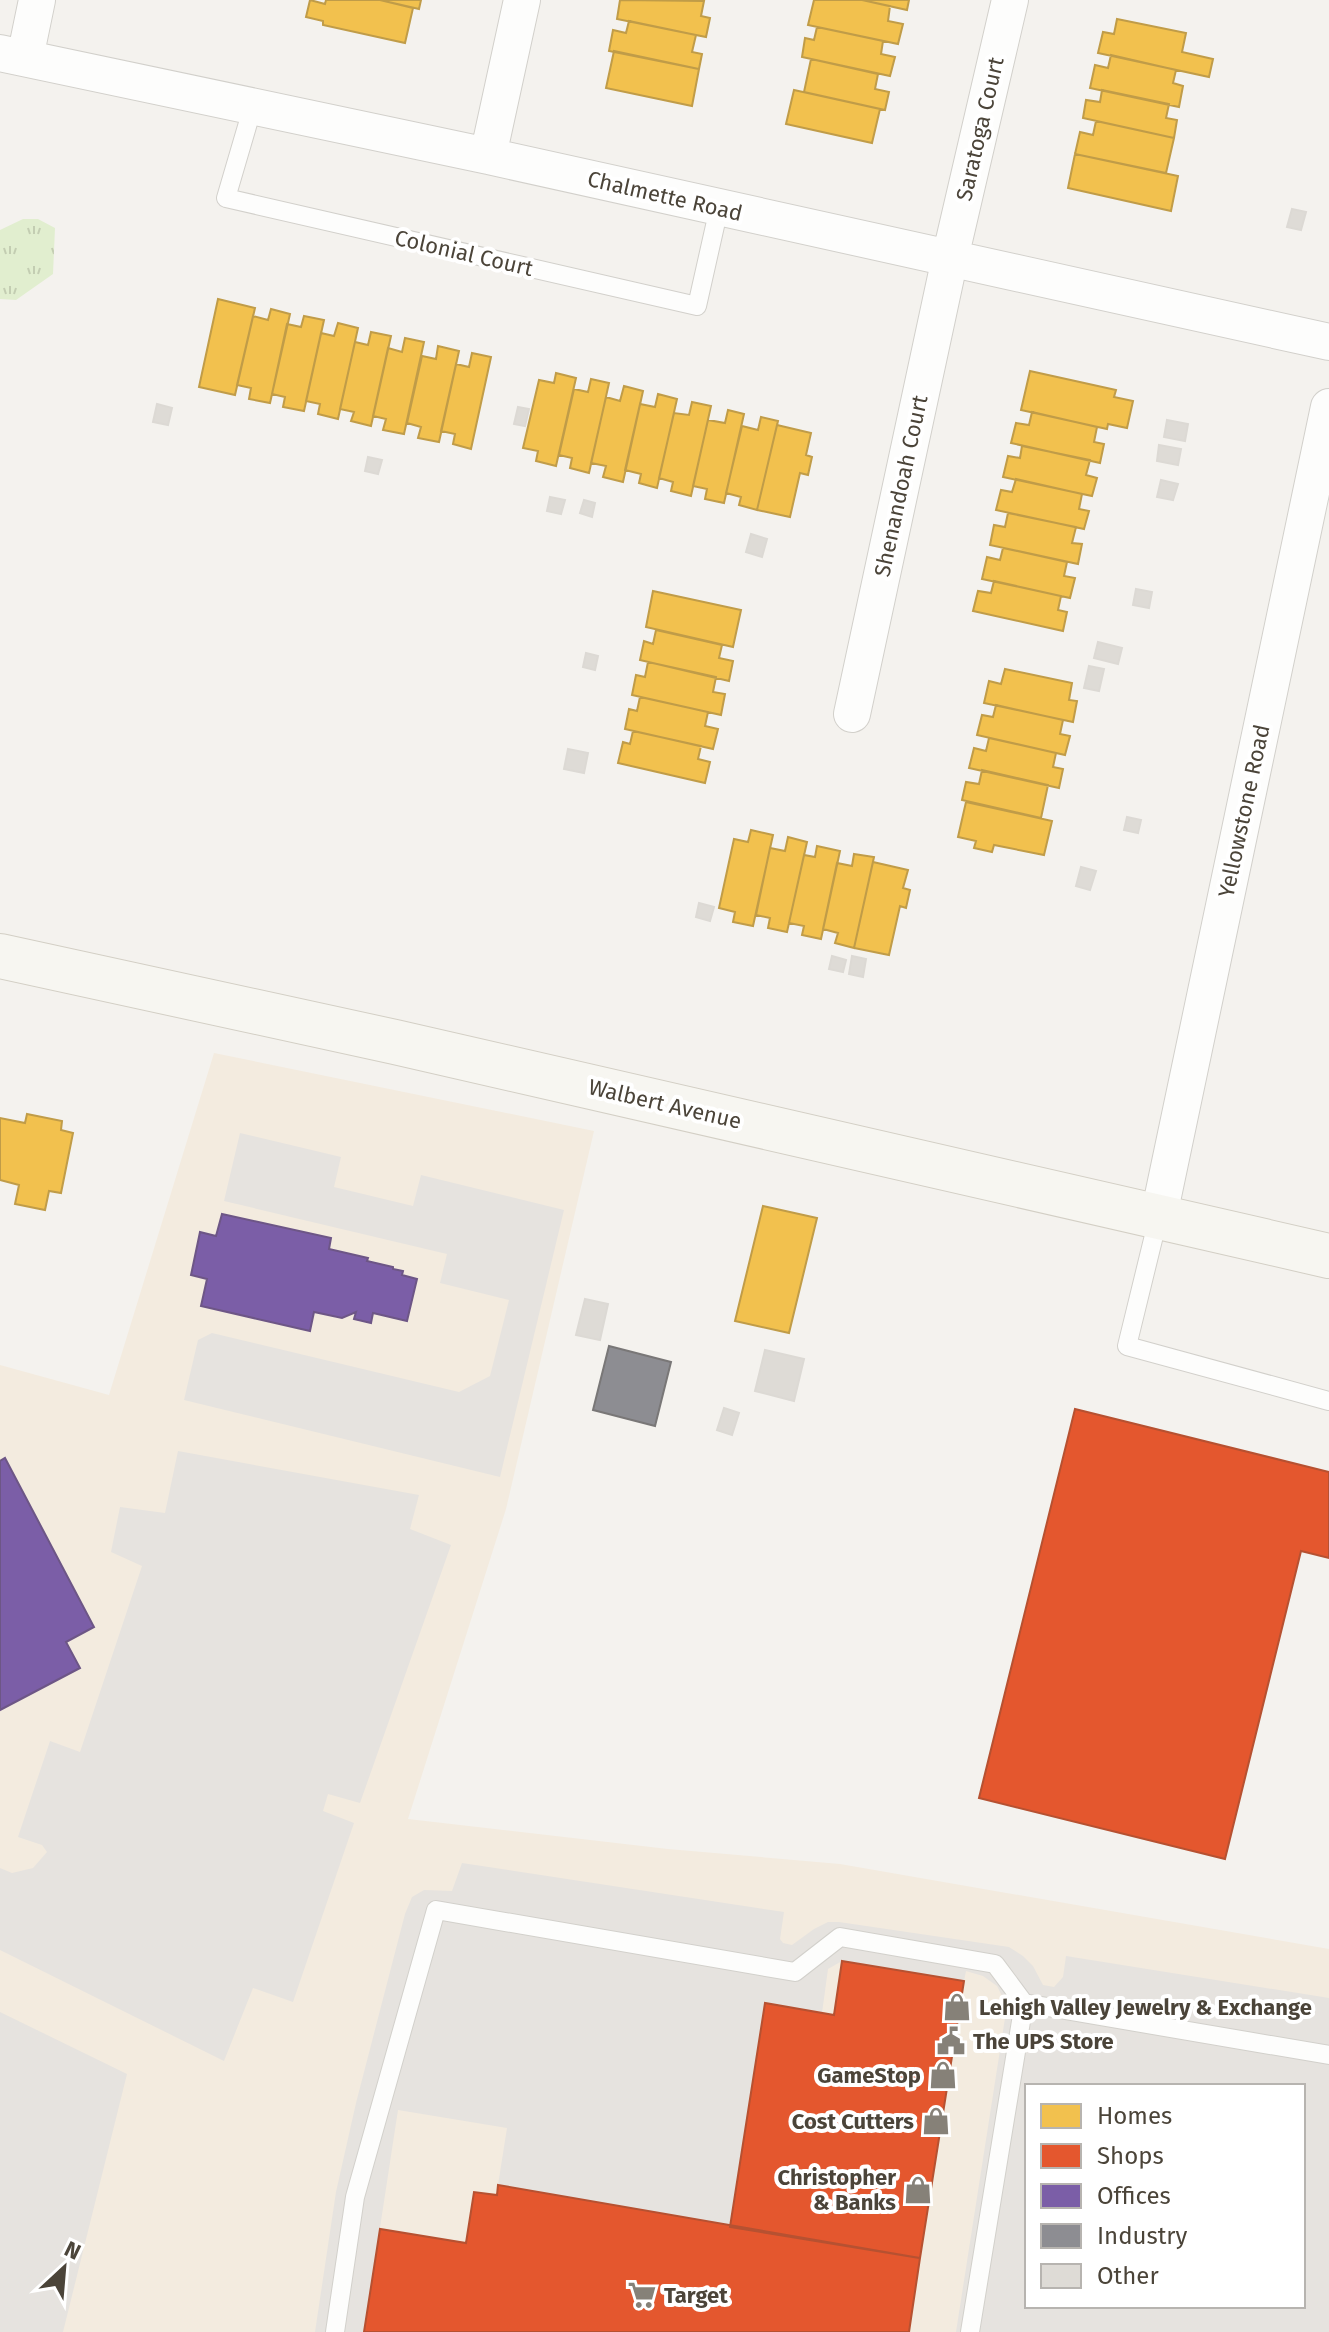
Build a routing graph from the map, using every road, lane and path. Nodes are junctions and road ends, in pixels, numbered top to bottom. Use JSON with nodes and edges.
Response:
{"nodes":[{"id":1,"x":37,"y":0,"type":"edge"},
{"id":2,"x":522,"y":0,"type":"edge"},
{"id":3,"x":1010,"y":0,"type":"edge"},
{"id":4,"x":12,"y":56,"type":"edge"},
{"id":5,"x":253,"y":106,"type":"junction"},
{"id":6,"x":488,"y":156,"type":"junction"},
{"id":7,"x":719,"y":208,"type":"junction"},
{"id":8,"x":950,"y":258,"type":"junction"},
{"id":9,"x":1329,"y":342,"type":"edge"},
{"id":10,"x":1329,"y":407,"type":"edge"},
{"id":11,"x":852,"y":714,"type":"dead end"},
{"id":12,"x":0,"y":956,"type":"edge"},
{"id":13,"x":1159,"y":1215,"type":"junction"},
{"id":14,"x":1329,"y":1256,"type":"edge"},
{"id":15,"x":1329,"y":1401,"type":"edge"},
{"id":16,"x":1024,"y":2003,"type":"junction"},
{"id":17,"x":1329,"y":2055,"type":"edge"},
{"id":18,"x":335,"y":2332,"type":"edge"},
{"id":19,"x":970,"y":2332,"type":"edge"}],
"edges":[{"from":1,"to":4,"type":"street"},
{"from":2,"to":6,"type":"street"},
{"from":3,"to":8,"type":"street","name":"Saratoga Court"},
{"from":4,"to":5,"type":"street","name":"Chalmette Road"},
{"from":5,"to":6,"type":"street","name":"Chalmette Road"},
{"from":5,"to":7,"type":"lane","name":"Colonial Court"},
{"from":6,"to":7,"type":"street","name":"Chalmette Road"},
{"from":7,"to":8,"type":"street","name":"Chalmette Road"},
{"from":8,"to":9,"type":"street","name":"Chalmette Road"},
{"from":8,"to":11,"type":"street","name":"Shenandoah Court"},
{"from":10,"to":13,"type":"street","name":"Yellowstone Road"},
{"from":12,"to":13,"type":"main road","name":"Walbert Avenue"},
{"from":13,"to":14,"type":"main road","name":"Walbert Avenue"},
{"from":13,"to":15,"type":"lane"},
{"from":16,"to":17,"type":"lane"},
{"from":16,"to":18,"type":"lane"},
{"from":16,"to":19,"type":"lane"}]}
